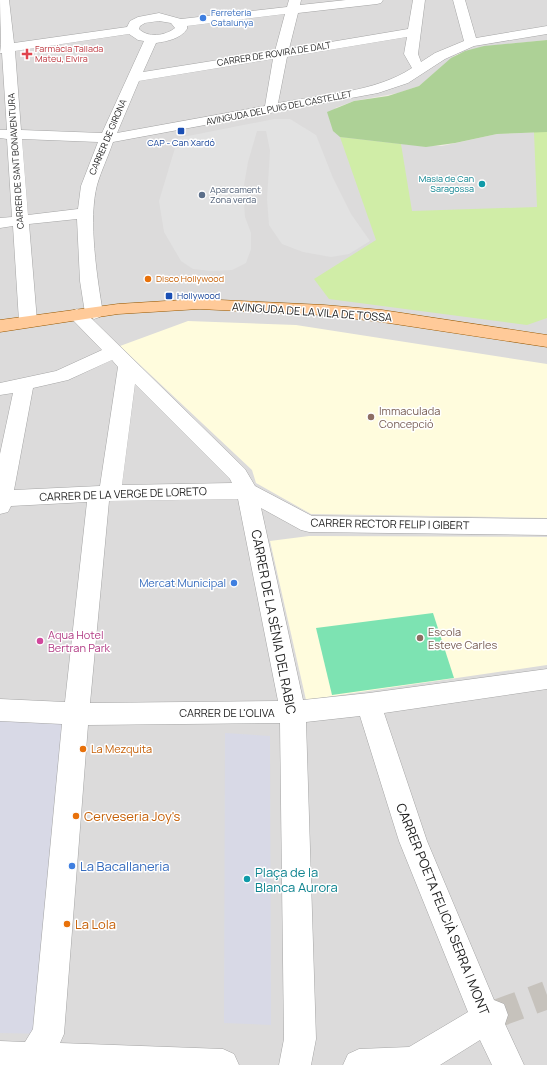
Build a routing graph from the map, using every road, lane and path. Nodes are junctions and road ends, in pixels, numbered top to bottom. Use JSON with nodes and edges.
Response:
{"nodes":[{"id":1,"x":3,"y":0,"type":"edge"},
{"id":2,"x":377,"y":0,"type":"edge"},
{"id":3,"x":420,"y":0,"type":"edge"},
{"id":4,"x":459,"y":0,"type":"edge"},
{"id":5,"x":293,"y":5,"type":"edge"},
{"id":6,"x":179,"y":23,"type":"junction"},
{"id":7,"x":132,"y":30,"type":"junction"},
{"id":8,"x":547,"y":30,"type":"edge"},
{"id":9,"x":414,"y":32,"type":"junction"},
{"id":10,"x":152,"y":38,"type":"junction"},
{"id":11,"x":471,"y":43,"type":"junction"},
{"id":12,"x":4,"y":48,"type":"edge"},
{"id":13,"x":281,"y":53,"type":"junction"},
{"id":14,"x":420,"y":69,"type":"junction"},
{"id":15,"x":134,"y":78,"type":"junction"},
{"id":16,"x":272,"y":109,"type":"junction"},
{"id":17,"x":7,"y":134,"type":"edge"},
{"id":18,"x":107,"y":138,"type":"junction"},
{"id":19,"x":86,"y":213,"type":"junction"},
{"id":20,"x":20,"y":220,"type":"junction"},
{"id":21,"x":0,"y":223,"type":"edge"},
{"id":22,"x":85,"y":314,"type":"junction"},
{"id":23,"x":28,"y":321,"type":"junction"},
{"id":24,"x":0,"y":326,"type":"edge"},
{"id":25,"x":547,"y":341,"type":"edge"},
{"id":26,"x":547,"y":350,"type":"edge"},
{"id":27,"x":121,"y":359,"type":"junction"},
{"id":28,"x":24,"y":384,"type":"junction"},
{"id":29,"x":0,"y":389,"type":"edge"},
{"id":30,"x":247,"y":491,"type":"junction"},
{"id":31,"x":105,"y":494,"type":"junction"},
{"id":32,"x":0,"y":501,"type":"edge"},
{"id":33,"x":547,"y":527,"type":"edge"},
{"id":34,"x":547,"y":679,"type":"edge"},
{"id":35,"x":369,"y":704,"type":"junction"},
{"id":36,"x":0,"y":710,"type":"edge"},
{"id":37,"x":293,"y":712,"type":"junction"},
{"id":38,"x":76,"y":714,"type":"junction"},
{"id":39,"x":490,"y":1016,"type":"junction"},
{"id":40,"x":38,"y":1052,"type":"edge"},
{"id":41,"x":0,"y":1057,"type":"edge"},
{"id":42,"x":223,"y":1065,"type":"edge"},
{"id":43,"x":294,"y":1065,"type":"edge"},
{"id":44,"x":359,"y":1065,"type":"edge"},
{"id":45,"x":508,"y":1065,"type":"edge"}],
"edges":[{"from":1,"to":12,"type":"street","name":"CARRER DE SANT BONAVENTURA"},
{"from":2,"to":5,"type":"street"},
{"from":3,"to":9,"type":"street"},
{"from":4,"to":11,"type":"street"},
{"from":5,"to":6,"type":"street"},
{"from":5,"to":13,"type":"street"},
{"from":6,"to":7,"type":"street"},
{"from":6,"to":10,"type":"street"},
{"from":7,"to":10,"type":"street"},
{"from":7,"to":12,"type":"street"},
{"from":8,"to":11,"type":"street","name":"AVINGUDA DEL PUIG DEL CASTELLET"},
{"from":9,"to":13,"type":"street","name":"CARRER DE ROVIRA DE DALT"},
{"from":9,"to":14,"type":"street"},
{"from":10,"to":15,"type":"street","name":"CARRER DE GIRONA"},
{"from":11,"to":14,"type":"street","name":"AVINGUDA DEL PUIG DEL CASTELLET"},
{"from":12,"to":17,"type":"street","name":"CARRER DE SANT BONAVENTURA"},
{"from":13,"to":15,"type":"street","name":"CARRER DE ROVIRA DE DALT"},
{"from":13,"to":16,"type":"street"},
{"from":14,"to":16,"type":"street","name":"AVINGUDA DEL PUIG DEL CASTELLET"},
{"from":15,"to":18,"type":"street","name":"CARRER DE GIRONA"},
{"from":16,"to":18,"type":"street","name":"AVINGUDA DEL PUIG DEL CASTELLET"},
{"from":17,"to":18,"type":"street","name":"AVINGUDA DEL PUIG DEL CASTELLET"},
{"from":17,"to":20,"type":"street","name":"CARRER DE SANT BONAVENTURA"},
{"from":18,"to":19,"type":"street","name":"CARRER DE GIRONA"},
{"from":19,"to":20,"type":"street"},
{"from":19,"to":22,"type":"street","name":"CARRER DE GIRONA"},
{"from":20,"to":21,"type":"street"},
{"from":20,"to":23,"type":"street","name":"CARRER DE SANT BONAVENTURA"},
{"from":22,"to":23,"type":"main road","name":"AVINGUDA DE LA VILA DE TOSSA"},
{"from":22,"to":25,"type":"main road","name":"AVINGUDA DE LA VILA DE TOSSA"},
{"from":22,"to":26,"type":"main road","name":"AVINGUDA DE LA VILA DE TOSSA"},
{"from":22,"to":27,"type":"street"},
{"from":23,"to":24,"type":"main road","name":"AVINGUDA DE LA VILA DE TOSSA"},
{"from":27,"to":28,"type":"street"},
{"from":27,"to":30,"type":"street"},
{"from":27,"to":31,"type":"street"},
{"from":28,"to":29,"type":"street"},
{"from":28,"to":32,"type":"street"},
{"from":30,"to":31,"type":"street","name":"CARRER DE LA VERGE DE LORETO"},
{"from":30,"to":33,"type":"street","name":"CARRER RECTOR FELIP I GIBERT"},
{"from":30,"to":37,"type":"street","name":"CARRER DE LA SÈNIA DEL RABIC"},
{"from":31,"to":32,"type":"street","name":"CARRER DE LA VERGE DE LORETO"},
{"from":31,"to":38,"type":"street"},
{"from":34,"to":35,"type":"street","name":"CARRER DE L'OLIVA"},
{"from":35,"to":37,"type":"street","name":"CARRER DE L'OLIVA"},
{"from":35,"to":39,"type":"street","name":"CARRER POETA FELICIÀ SERRA I MONT"},
{"from":36,"to":38,"type":"street","name":"CARRER DE L'OLIVA"},
{"from":37,"to":38,"type":"street","name":"CARRER DE L'OLIVA"},
{"from":37,"to":43,"type":"street","name":"CARRER DE LA SÈNIA DEL RABIC"},
{"from":38,"to":40,"type":"street"},
{"from":39,"to":44,"type":"street"},
{"from":39,"to":45,"type":"street","name":"CARRER POETA FELICIÀ SERRA I MONT"},
{"from":40,"to":41,"type":"street"},
{"from":40,"to":42,"type":"street"}]}
